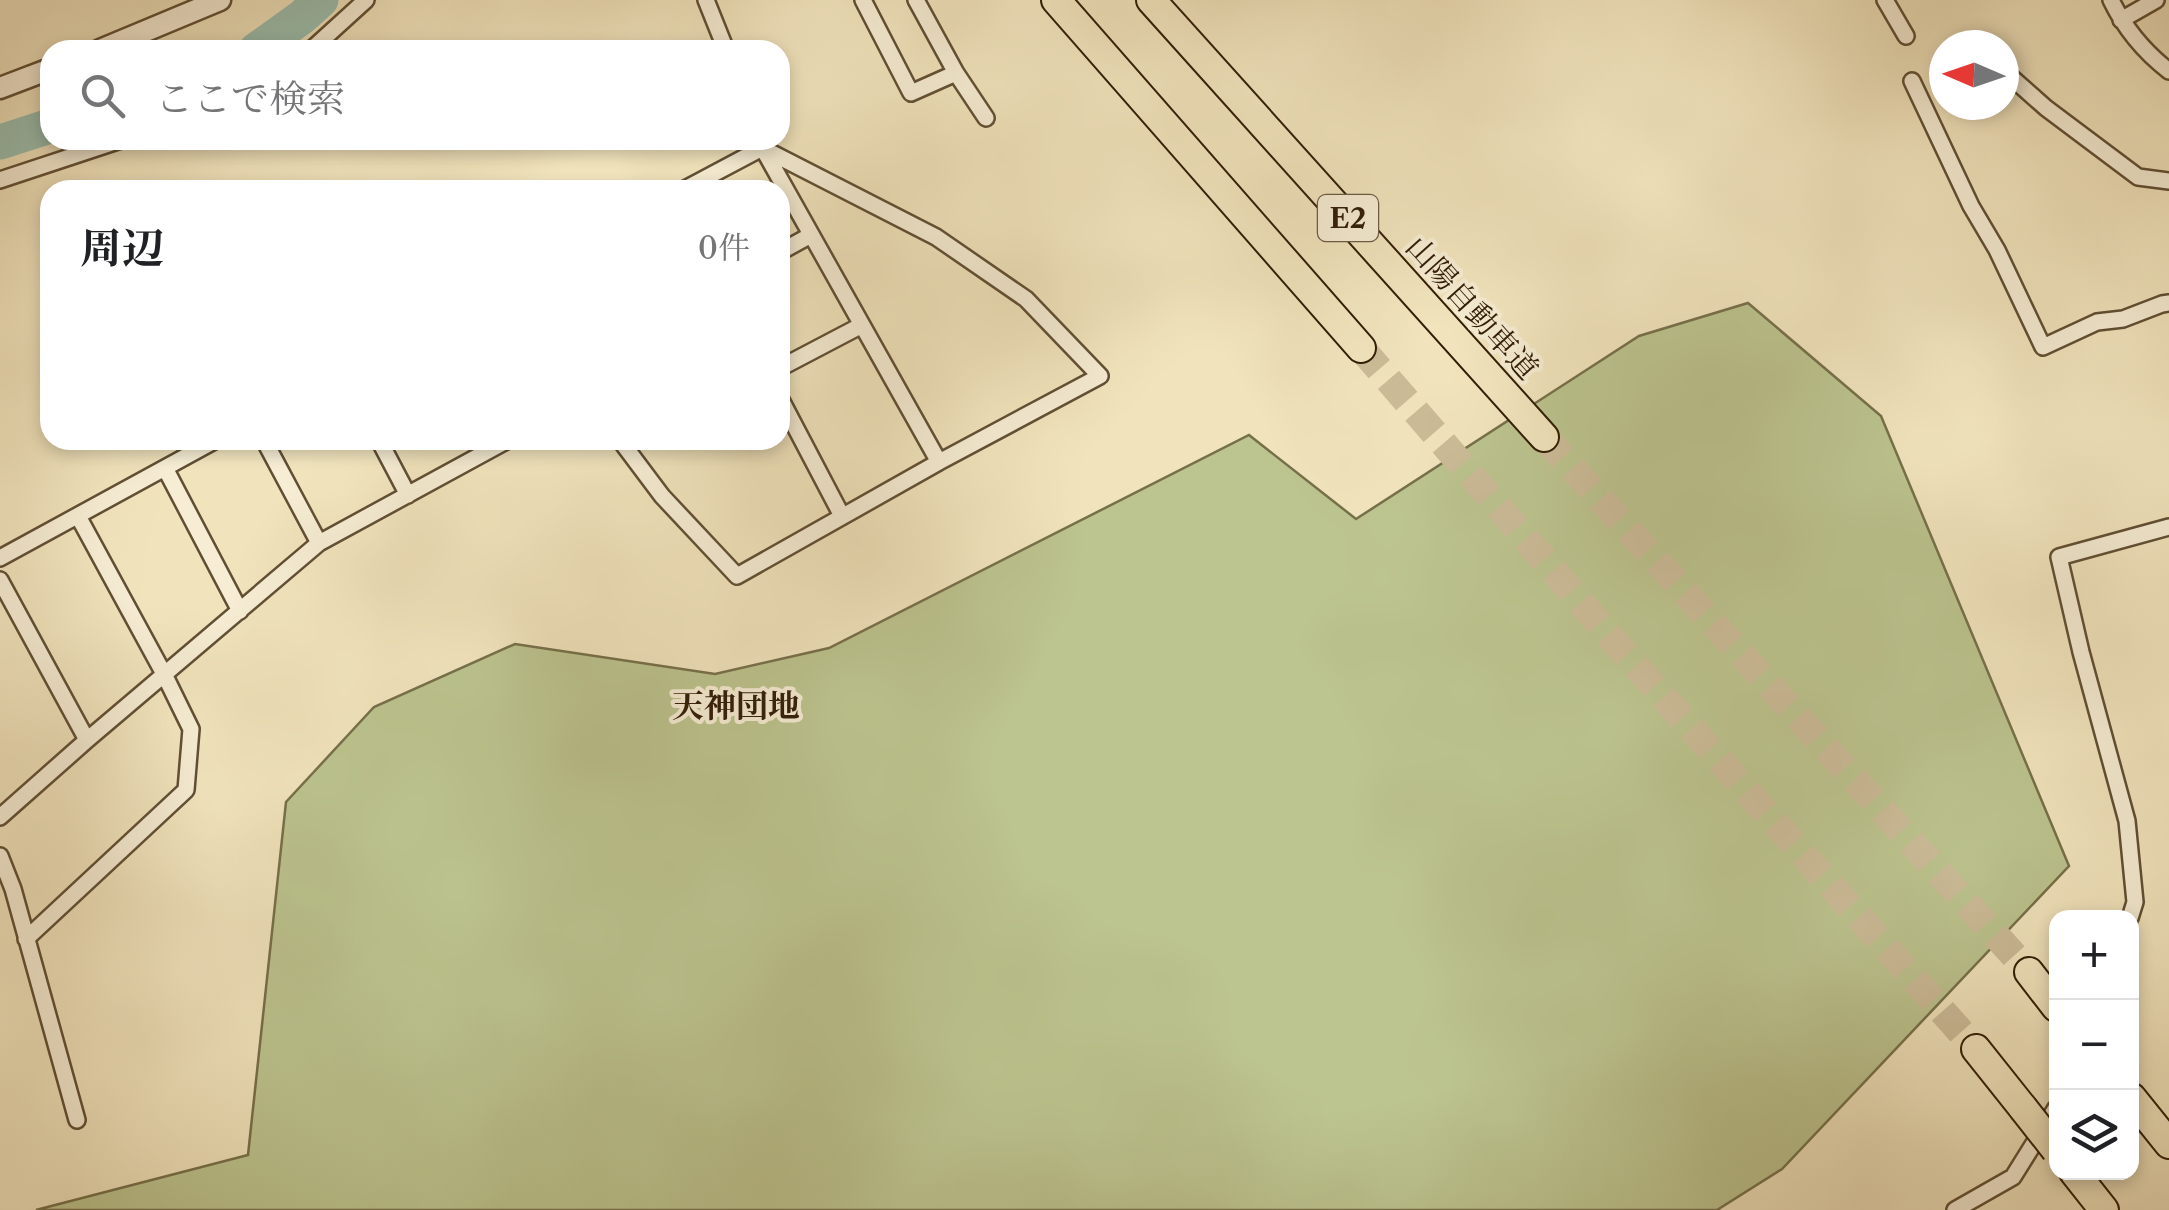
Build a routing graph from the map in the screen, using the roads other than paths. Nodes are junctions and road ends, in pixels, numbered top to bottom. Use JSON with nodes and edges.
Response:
{"nodes":[{"id":1,"x":220,"y":0,"type":"edge"},
{"id":2,"x":366,"y":0,"type":"edge"},
{"id":3,"x":706,"y":0,"type":"edge"},
{"id":4,"x":863,"y":0,"type":"edge"},
{"id":5,"x":916,"y":0,"type":"edge"},
{"id":6,"x":1056,"y":0,"type":"edge"},
{"id":7,"x":1152,"y":0,"type":"edge"},
{"id":8,"x":1885,"y":0,"type":"edge"},
{"id":9,"x":2111,"y":0,"type":"edge"},
{"id":10,"x":2156,"y":0,"type":"edge"},
{"id":11,"x":2121,"y":20,"type":"junction"},
{"id":12,"x":1906,"y":36,"type":"dead end"},
{"id":13,"x":124,"y":40,"type":"edge"},
{"id":14,"x":323,"y":40,"type":"edge"},
{"id":15,"x":722,"y":40,"type":"edge"},
{"id":16,"x":2165,"y":63,"type":"edge"},
{"id":17,"x":40,"y":73,"type":"edge"},
{"id":18,"x":956,"y":73,"type":"junction"},
{"id":19,"x":1912,"y":81,"type":"dead end"},
{"id":20,"x":2019,"y":84,"type":"edge"},
{"id":21,"x":0,"y":88,"type":"edge"},
{"id":22,"x":986,"y":118,"type":"dead end"},
{"id":23,"x":91,"y":150,"type":"edge"},
{"id":24,"x":751,"y":150,"type":"edge"},
{"id":25,"x":764,"y":150,"type":"edge"},
{"id":26,"x":772,"y":150,"type":"edge"},
{"id":27,"x":0,"y":180,"type":"edge"},
{"id":28,"x":700,"y":180,"type":"edge"},
{"id":29,"x":781,"y":180,"type":"edge"},
{"id":30,"x":2169,"y":181,"type":"edge"},
{"id":31,"x":790,"y":197,"type":"edge"},
{"id":32,"x":811,"y":235,"type":"junction"},
{"id":33,"x":790,"y":247,"type":"edge"},
{"id":34,"x":2169,"y":303,"type":"edge"},
{"id":35,"x":862,"y":325,"type":"junction"},
{"id":36,"x":1361,"y":348,"type":"tunnel mouth"},
{"id":37,"x":790,"y":363,"type":"edge"},
{"id":38,"x":790,"y":417,"type":"edge"},
{"id":39,"x":1544,"y":437,"type":"tunnel mouth"},
{"id":40,"x":198,"y":450,"type":"edge"},
{"id":41,"x":269,"y":450,"type":"edge"},
{"id":42,"x":384,"y":450,"type":"edge"},
{"id":43,"x":486,"y":450,"type":"edge"},
{"id":44,"x":628,"y":450,"type":"edge"},
{"id":45,"x":939,"y":462,"type":"junction"},
{"id":46,"x":165,"y":468,"type":"junction"},
{"id":47,"x":408,"y":495,"type":"junction"},
{"id":48,"x":78,"y":516,"type":"junction"},
{"id":49,"x":842,"y":516,"type":"junction"},
{"id":50,"x":2169,"y":527,"type":"edge"},
{"id":51,"x":319,"y":544,"type":"junction"},
{"id":52,"x":0,"y":558,"type":"edge"},
{"id":53,"x":0,"y":580,"type":"edge"},
{"id":54,"x":240,"y":611,"type":"junction"},
{"id":55,"x":164,"y":674,"type":"junction"},
{"id":56,"x":87,"y":740,"type":"junction"},
{"id":57,"x":0,"y":817,"type":"edge"},
{"id":58,"x":0,"y":856,"type":"edge"},
{"id":59,"x":2132,"y":910,"type":"edge"},
{"id":60,"x":26,"y":939,"type":"junction"},
{"id":61,"x":2029,"y":972,"type":"tunnel mouth"},
{"id":62,"x":2051,"y":1000,"type":"edge"},
{"id":63,"x":1976,"y":1049,"type":"tunnel mouth"},
{"id":64,"x":2139,"y":1107,"type":"edge"},
{"id":65,"x":2049,"y":1119,"type":"edge"},
{"id":66,"x":78,"y":1120,"type":"dead end"},
{"id":67,"x":2049,"y":1141,"type":"edge"},
{"id":68,"x":2169,"y":1144,"type":"edge"},
{"id":69,"x":2080,"y":1180,"type":"edge"},
{"id":70,"x":1955,"y":1210,"type":"edge"},
{"id":71,"x":2104,"y":1210,"type":"edge"}],
"edges":[{"from":1,"to":13,"type":"street"},
{"from":2,"to":14,"type":"street"},
{"from":3,"to":15,"type":"street"},
{"from":4,"to":18,"type":"street"},
{"from":5,"to":18,"type":"street"},
{"from":6,"to":36,"type":"highway","number":"E2"},
{"from":7,"to":39,"type":"highway","name":"山陽自動車道","number":"E2"},
{"from":8,"to":12,"type":"street"},
{"from":9,"to":11,"type":"street"},
{"from":10,"to":11,"type":"street"},
{"from":11,"to":16,"type":"street"},
{"from":17,"to":21,"type":"street"},
{"from":18,"to":22,"type":"street"},
{"from":19,"to":34,"type":"street"},
{"from":20,"to":30,"type":"street"},
{"from":23,"to":27,"type":"street"},
{"from":24,"to":28,"type":"street"},
{"from":25,"to":29,"type":"street"},
{"from":26,"to":45,"type":"street"},
{"from":31,"to":32,"type":"street"},
{"from":32,"to":33,"type":"street"},
{"from":32,"to":35,"type":"street"},
{"from":35,"to":37,"type":"street"},
{"from":35,"to":45,"type":"street"},
{"from":38,"to":49,"type":"street"},
{"from":40,"to":46,"type":"street"},
{"from":41,"to":51,"type":"street"},
{"from":42,"to":47,"type":"street"},
{"from":43,"to":47,"type":"street"},
{"from":44,"to":49,"type":"street"},
{"from":45,"to":49,"type":"street"},
{"from":46,"to":48,"type":"street"},
{"from":46,"to":54,"type":"street"},
{"from":47,"to":51,"type":"street"},
{"from":48,"to":52,"type":"street"},
{"from":48,"to":55,"type":"street"},
{"from":50,"to":59,"type":"street"},
{"from":51,"to":54,"type":"street"},
{"from":53,"to":56,"type":"street"},
{"from":54,"to":55,"type":"street"},
{"from":55,"to":56,"type":"street"},
{"from":55,"to":60,"type":"street"},
{"from":56,"to":57,"type":"street"},
{"from":58,"to":60,"type":"street"},
{"from":60,"to":66,"type":"street"},
{"from":61,"to":62,"type":"highway"},
{"from":63,"to":67,"type":"highway","bridge":true},
{"from":64,"to":68,"type":"highway"},
{"from":65,"to":70,"type":"street"},
{"from":69,"to":71,"type":"highway"}]}
